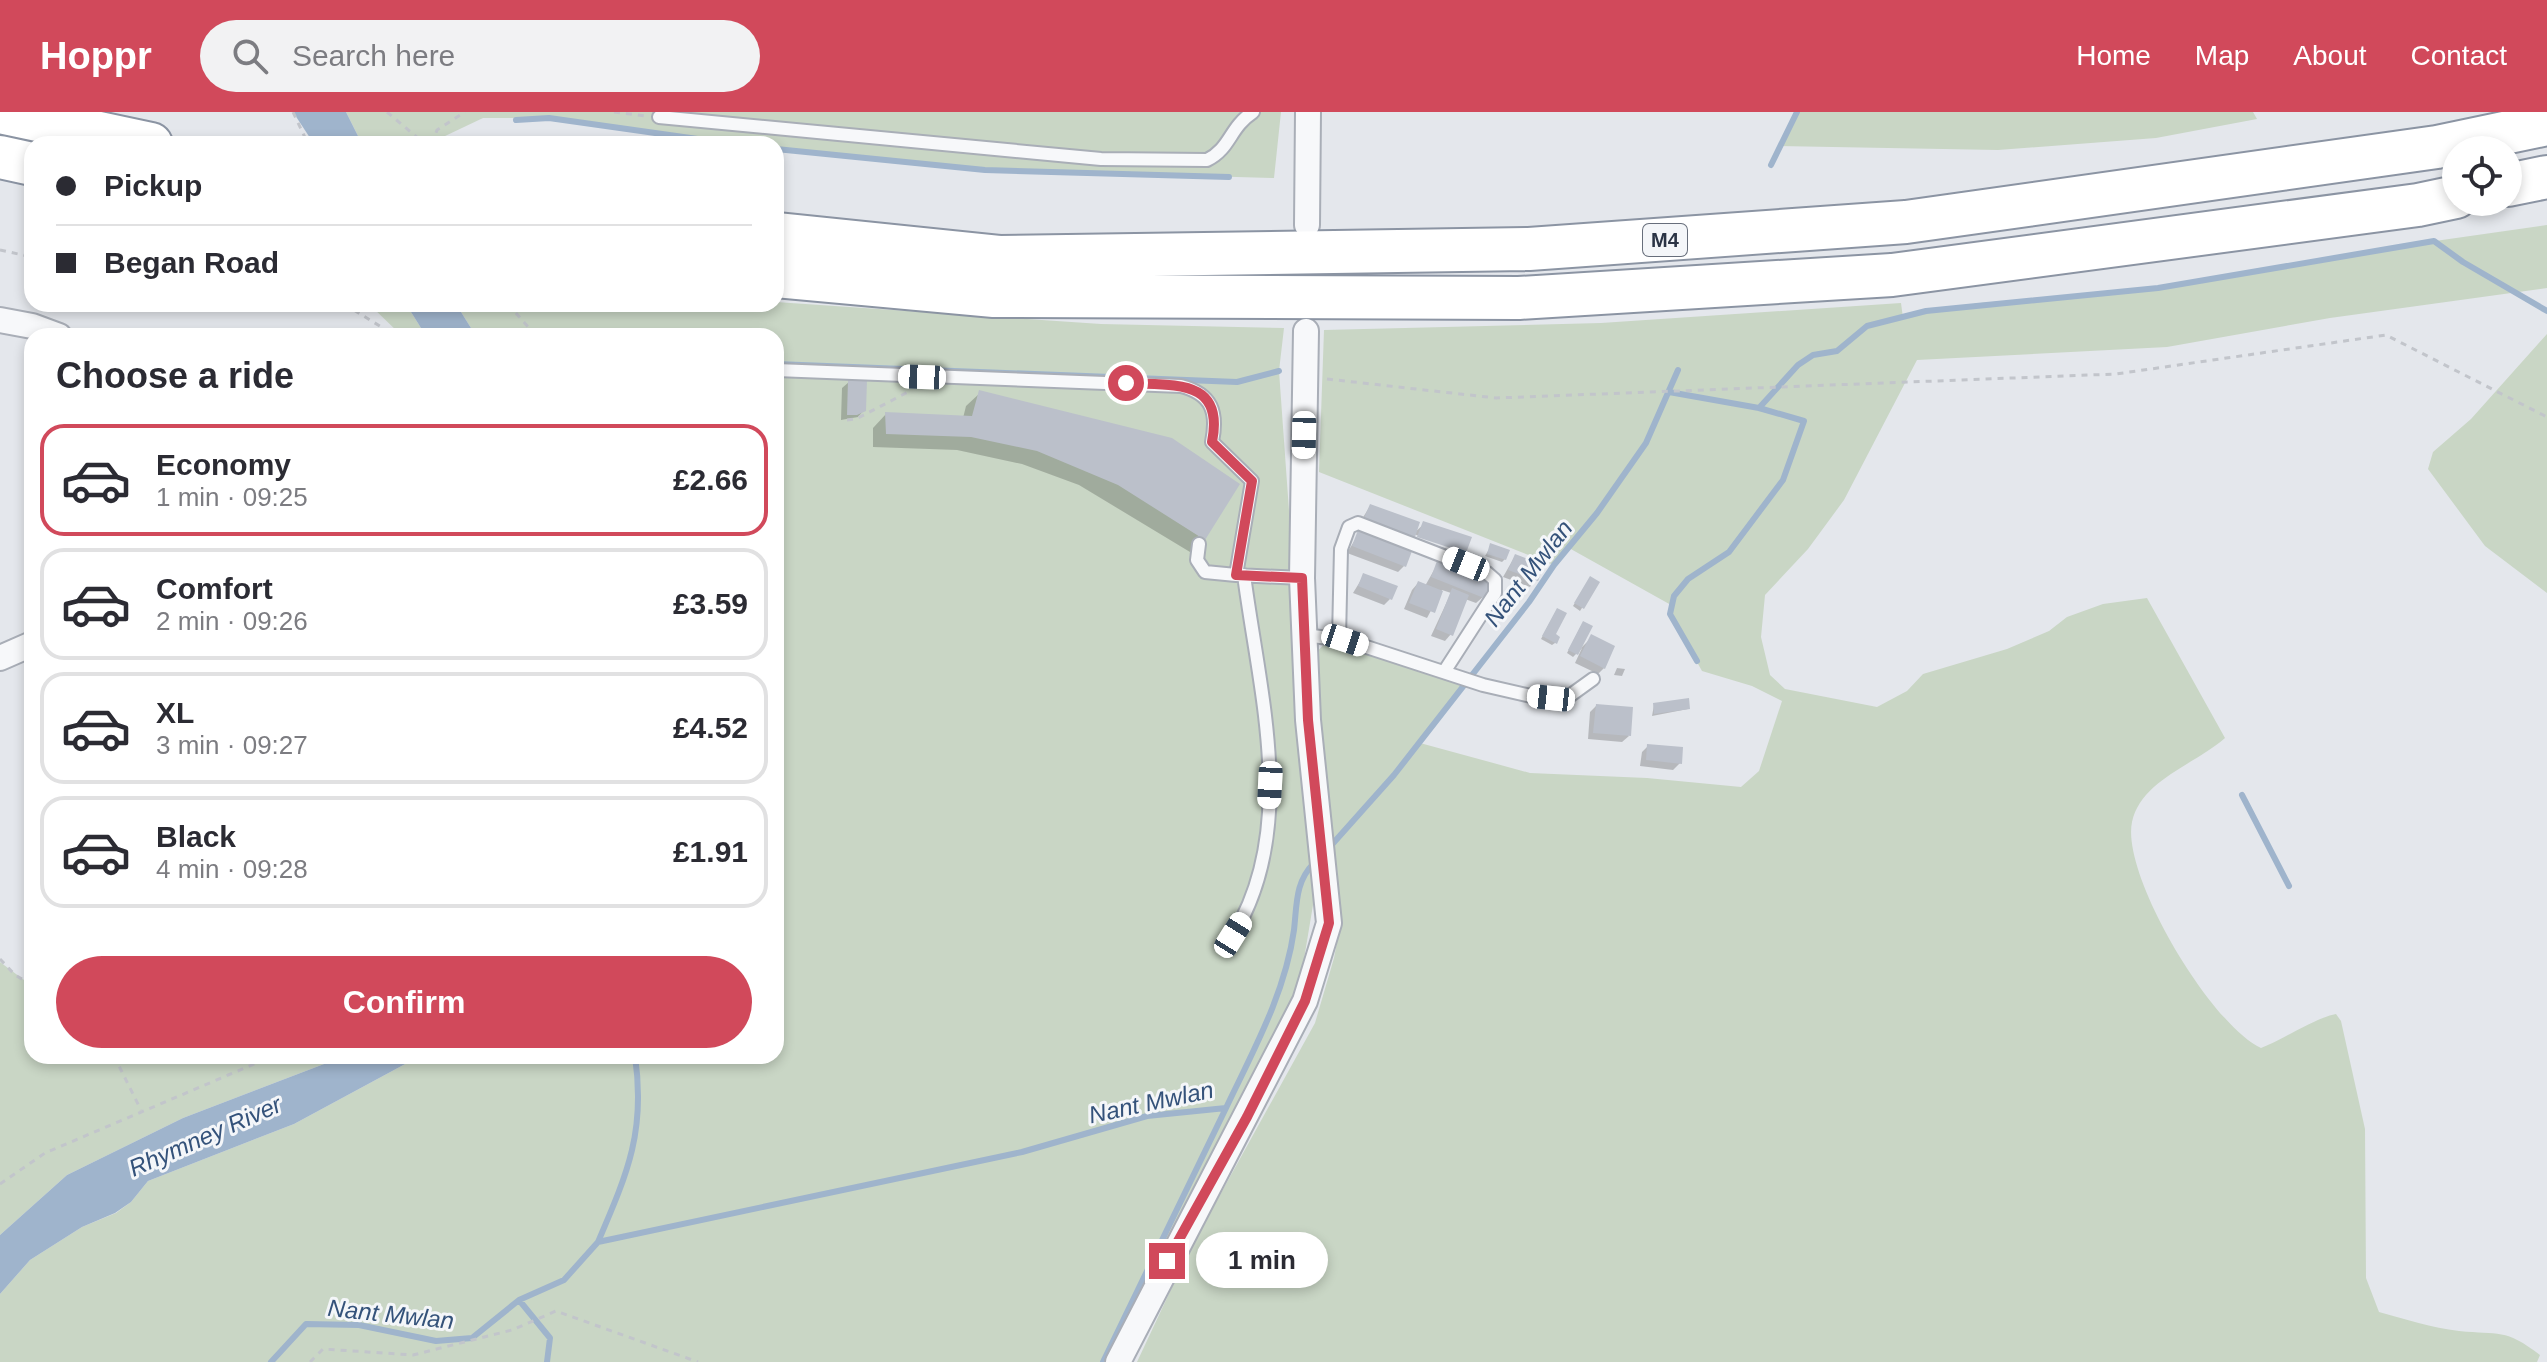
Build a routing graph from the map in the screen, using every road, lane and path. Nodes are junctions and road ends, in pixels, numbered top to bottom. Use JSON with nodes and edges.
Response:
{"nodes":[{"id":1,"x":0,"y":112,"type":"edge"},
{"id":2,"x":25,"y":112,"type":"edge"},
{"id":3,"x":293,"y":112,"type":"edge"},
{"id":4,"x":387,"y":112,"type":"edge"},
{"id":5,"x":465,"y":112,"type":"edge"},
{"id":6,"x":614,"y":112,"type":"edge"},
{"id":7,"x":1253,"y":112,"type":"edge"},
{"id":8,"x":1308,"y":112,"type":"edge"},
{"id":9,"x":659,"y":117,"type":"joint"},
{"id":10,"x":2547,"y":124,"type":"edge"},
{"id":11,"x":96,"y":133,"type":"junction"},
{"id":12,"x":111,"y":136,"type":"edge"},
{"id":13,"x":304,"y":136,"type":"edge"},
{"id":14,"x":416,"y":136,"type":"edge"},
{"id":15,"x":435,"y":136,"type":"edge"},
{"id":16,"x":0,"y":157,"type":"edge"},
{"id":17,"x":0,"y":163,"type":"edge"},
{"id":18,"x":24,"y":164,"type":"edge"},
{"id":19,"x":24,"y":165,"type":"edge"},
{"id":20,"x":2547,"y":177,"type":"edge"},
{"id":21,"x":2522,"y":182,"type":"edge"},
{"id":22,"x":2442,"y":200,"type":"edge"},
{"id":23,"x":1307,"y":225,"type":"dead end"},
{"id":24,"x":784,"y":235,"type":"edge"},
{"id":25,"x":0,"y":250,"type":"edge"},
{"id":26,"x":24,"y":255,"type":"edge"},
{"id":27,"x":784,"y":277,"type":"edge"},
{"id":28,"x":357,"y":312,"type":"edge"},
{"id":29,"x":515,"y":312,"type":"edge"},
{"id":30,"x":0,"y":320,"type":"edge"},
{"id":31,"x":37,"y":328,"type":"edge"},
{"id":32,"x":383,"y":328,"type":"edge"},
{"id":33,"x":529,"y":328,"type":"edge"},
{"id":34,"x":1306,"y":331,"type":"dead end"},
{"id":35,"x":784,"y":370,"type":"edge"},
{"id":36,"x":922,"y":377,"type":"junction"},
{"id":37,"x":1305,"y":378,"type":"junction"},
{"id":38,"x":2547,"y":417,"type":"edge"},
{"id":39,"x":847,"y":420,"type":"dead end"},
{"id":40,"x":1199,"y":544,"type":"dead end"},
{"id":41,"x":1240,"y":575,"type":"junction"},
{"id":42,"x":1302,"y":578,"type":"junction"},
{"id":43,"x":1304,"y":635,"type":"junction"},
{"id":44,"x":1339,"y":638,"type":"junction"},
{"id":45,"x":24,"y":648,"type":"edge"},
{"id":46,"x":0,"y":658,"type":"edge"},
{"id":47,"x":1450,"y":674,"type":"junction"},
{"id":48,"x":1593,"y":679,"type":"dead end"},
{"id":49,"x":1233,"y":935,"type":"dead end"},
{"id":50,"x":0,"y":959,"type":"edge"},
{"id":51,"x":24,"y":980,"type":"edge"},
{"id":52,"x":118,"y":1064,"type":"edge"},
{"id":53,"x":254,"y":1064,"type":"edge"},
{"id":54,"x":141,"y":1111,"type":"junction"},
{"id":55,"x":0,"y":1184,"type":"edge"},
{"id":56,"x":310,"y":1362,"type":"edge"},
{"id":57,"x":698,"y":1362,"type":"edge"},
{"id":58,"x":1118,"y":1362,"type":"edge"}],
"edges":[{"from":1,"to":11,"type":"highway"},
{"from":2,"to":11,"type":"highway"},
{"from":3,"to":13,"type":"path"},
{"from":4,"to":14,"type":"path"},
{"from":5,"to":15,"type":"path"},
{"from":6,"to":9,"type":"path"},
{"from":7,"to":9,"type":"lane"},
{"from":8,"to":23,"type":"street"},
{"from":10,"to":24,"type":"highway","number":"M4"},
{"from":11,"to":12,"type":"highway"},
{"from":16,"to":18,"type":"highway"},
{"from":17,"to":19,"type":"highway"},
{"from":20,"to":21,"type":"highway"},
{"from":22,"to":27,"type":"highway","number":"M4"},
{"from":25,"to":26,"type":"path"},
{"from":28,"to":32,"type":"path"},
{"from":29,"to":33,"type":"path"},
{"from":30,"to":31,"type":"street"},
{"from":34,"to":37,"type":"street"},
{"from":35,"to":36,"type":"lane"},
{"from":36,"to":39,"type":"path"},
{"from":36,"to":41,"type":"lane"},
{"from":37,"to":38,"type":"path"},
{"from":37,"to":42,"type":"street"},
{"from":40,"to":41,"type":"lane"},
{"from":41,"to":42,"type":"lane"},
{"from":41,"to":49,"type":"lane"},
{"from":42,"to":43,"type":"street"},
{"from":43,"to":44,"type":"lane"},
{"from":43,"to":58,"type":"street"},
{"from":44,"to":47,"type":"lane"},
{"from":44,"to":47,"type":"lane"},
{"from":45,"to":46,"type":"street"},
{"from":47,"to":48,"type":"lane"},
{"from":50,"to":51,"type":"path"},
{"from":52,"to":54,"type":"path"},
{"from":53,"to":54,"type":"path"},
{"from":54,"to":55,"type":"path"},
{"from":56,"to":57,"type":"path"}]}
